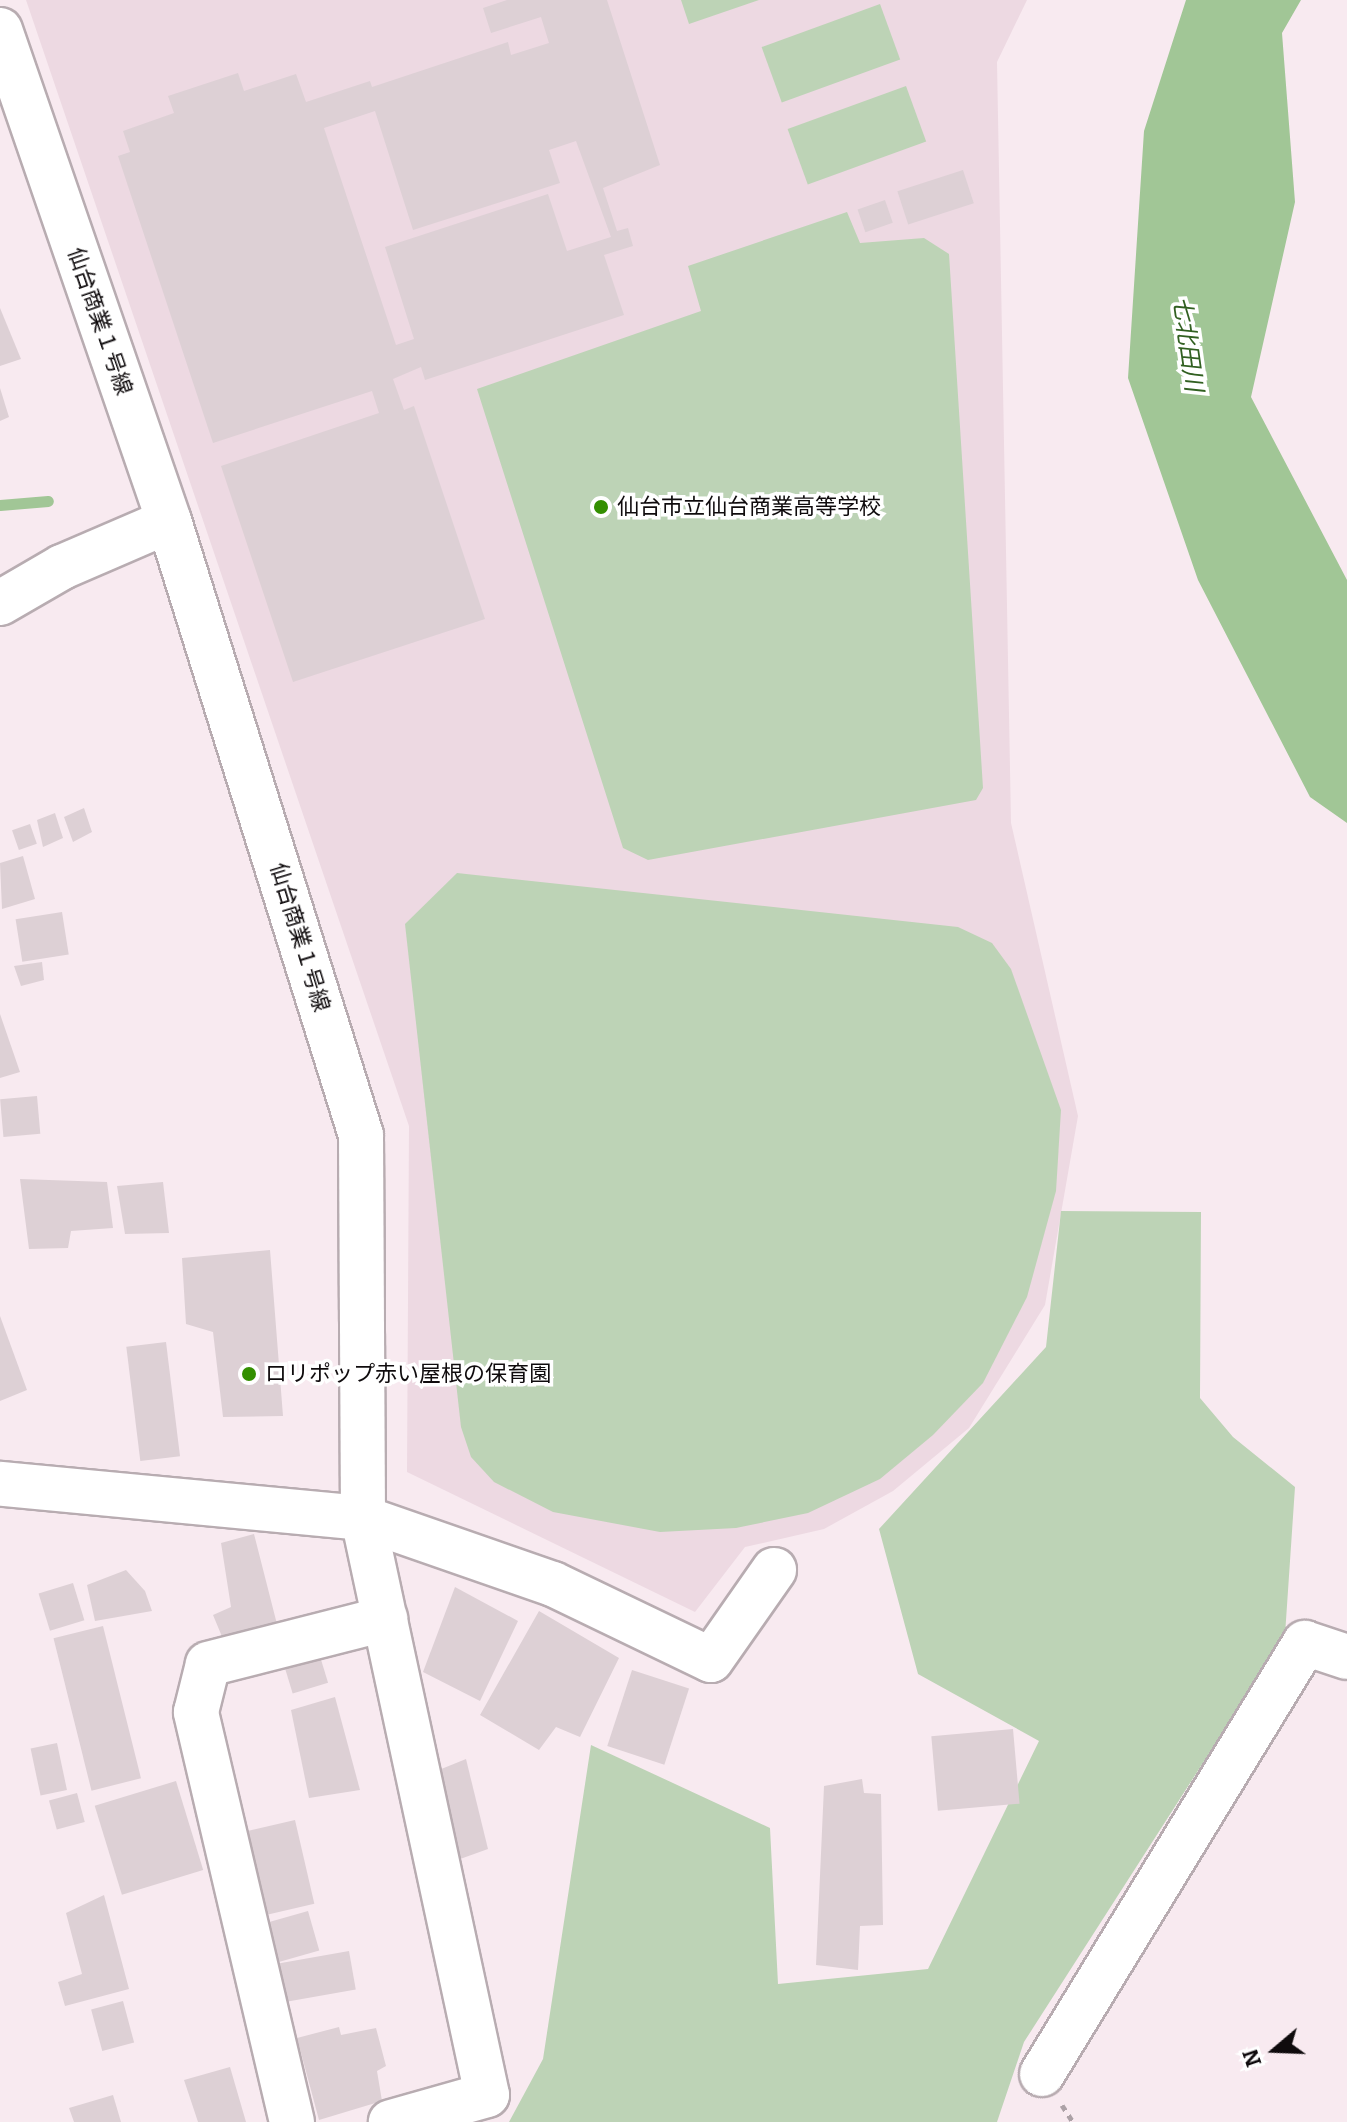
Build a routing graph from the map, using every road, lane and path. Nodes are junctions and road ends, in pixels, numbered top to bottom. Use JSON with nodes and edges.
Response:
{"nodes":[{"id":1,"x":0,"y":30,"type":"edge"},
{"id":2,"x":8,"y":84,"type":"edge"},
{"id":3,"x":169,"y":521,"type":"junction"},
{"id":4,"x":0,"y":603,"type":"edge"},
{"id":5,"x":0,"y":1484,"type":"edge"},
{"id":6,"x":363,"y":1518,"type":"junction"},
{"id":7,"x":774,"y":1570,"type":"dead end"},
{"id":8,"x":385,"y":1619,"type":"junction"},
{"id":9,"x":1347,"y":1657,"type":"edge"},
{"id":10,"x":1042,"y":2074,"type":"dead end"},
{"id":11,"x":292,"y":2122,"type":"edge"},
{"id":12,"x":391,"y":2122,"type":"edge"}],
"edges":[{"from":1,"to":2,"type":"street","name":"仙台商業１号線"},
{"from":2,"to":3,"type":"street","name":"仙台商業１号線"},
{"from":3,"to":4,"type":"street"},
{"from":3,"to":6,"type":"street","name":"仙台商業１号線"},
{"from":5,"to":6,"type":"street"},
{"from":6,"to":7,"type":"street"},
{"from":6,"to":8,"type":"street","name":"仙台商業１号線"},
{"from":8,"to":11,"type":"street"},
{"from":8,"to":12,"type":"street","name":"仙台商業１号線"},
{"from":9,"to":10,"type":"street"}]}
